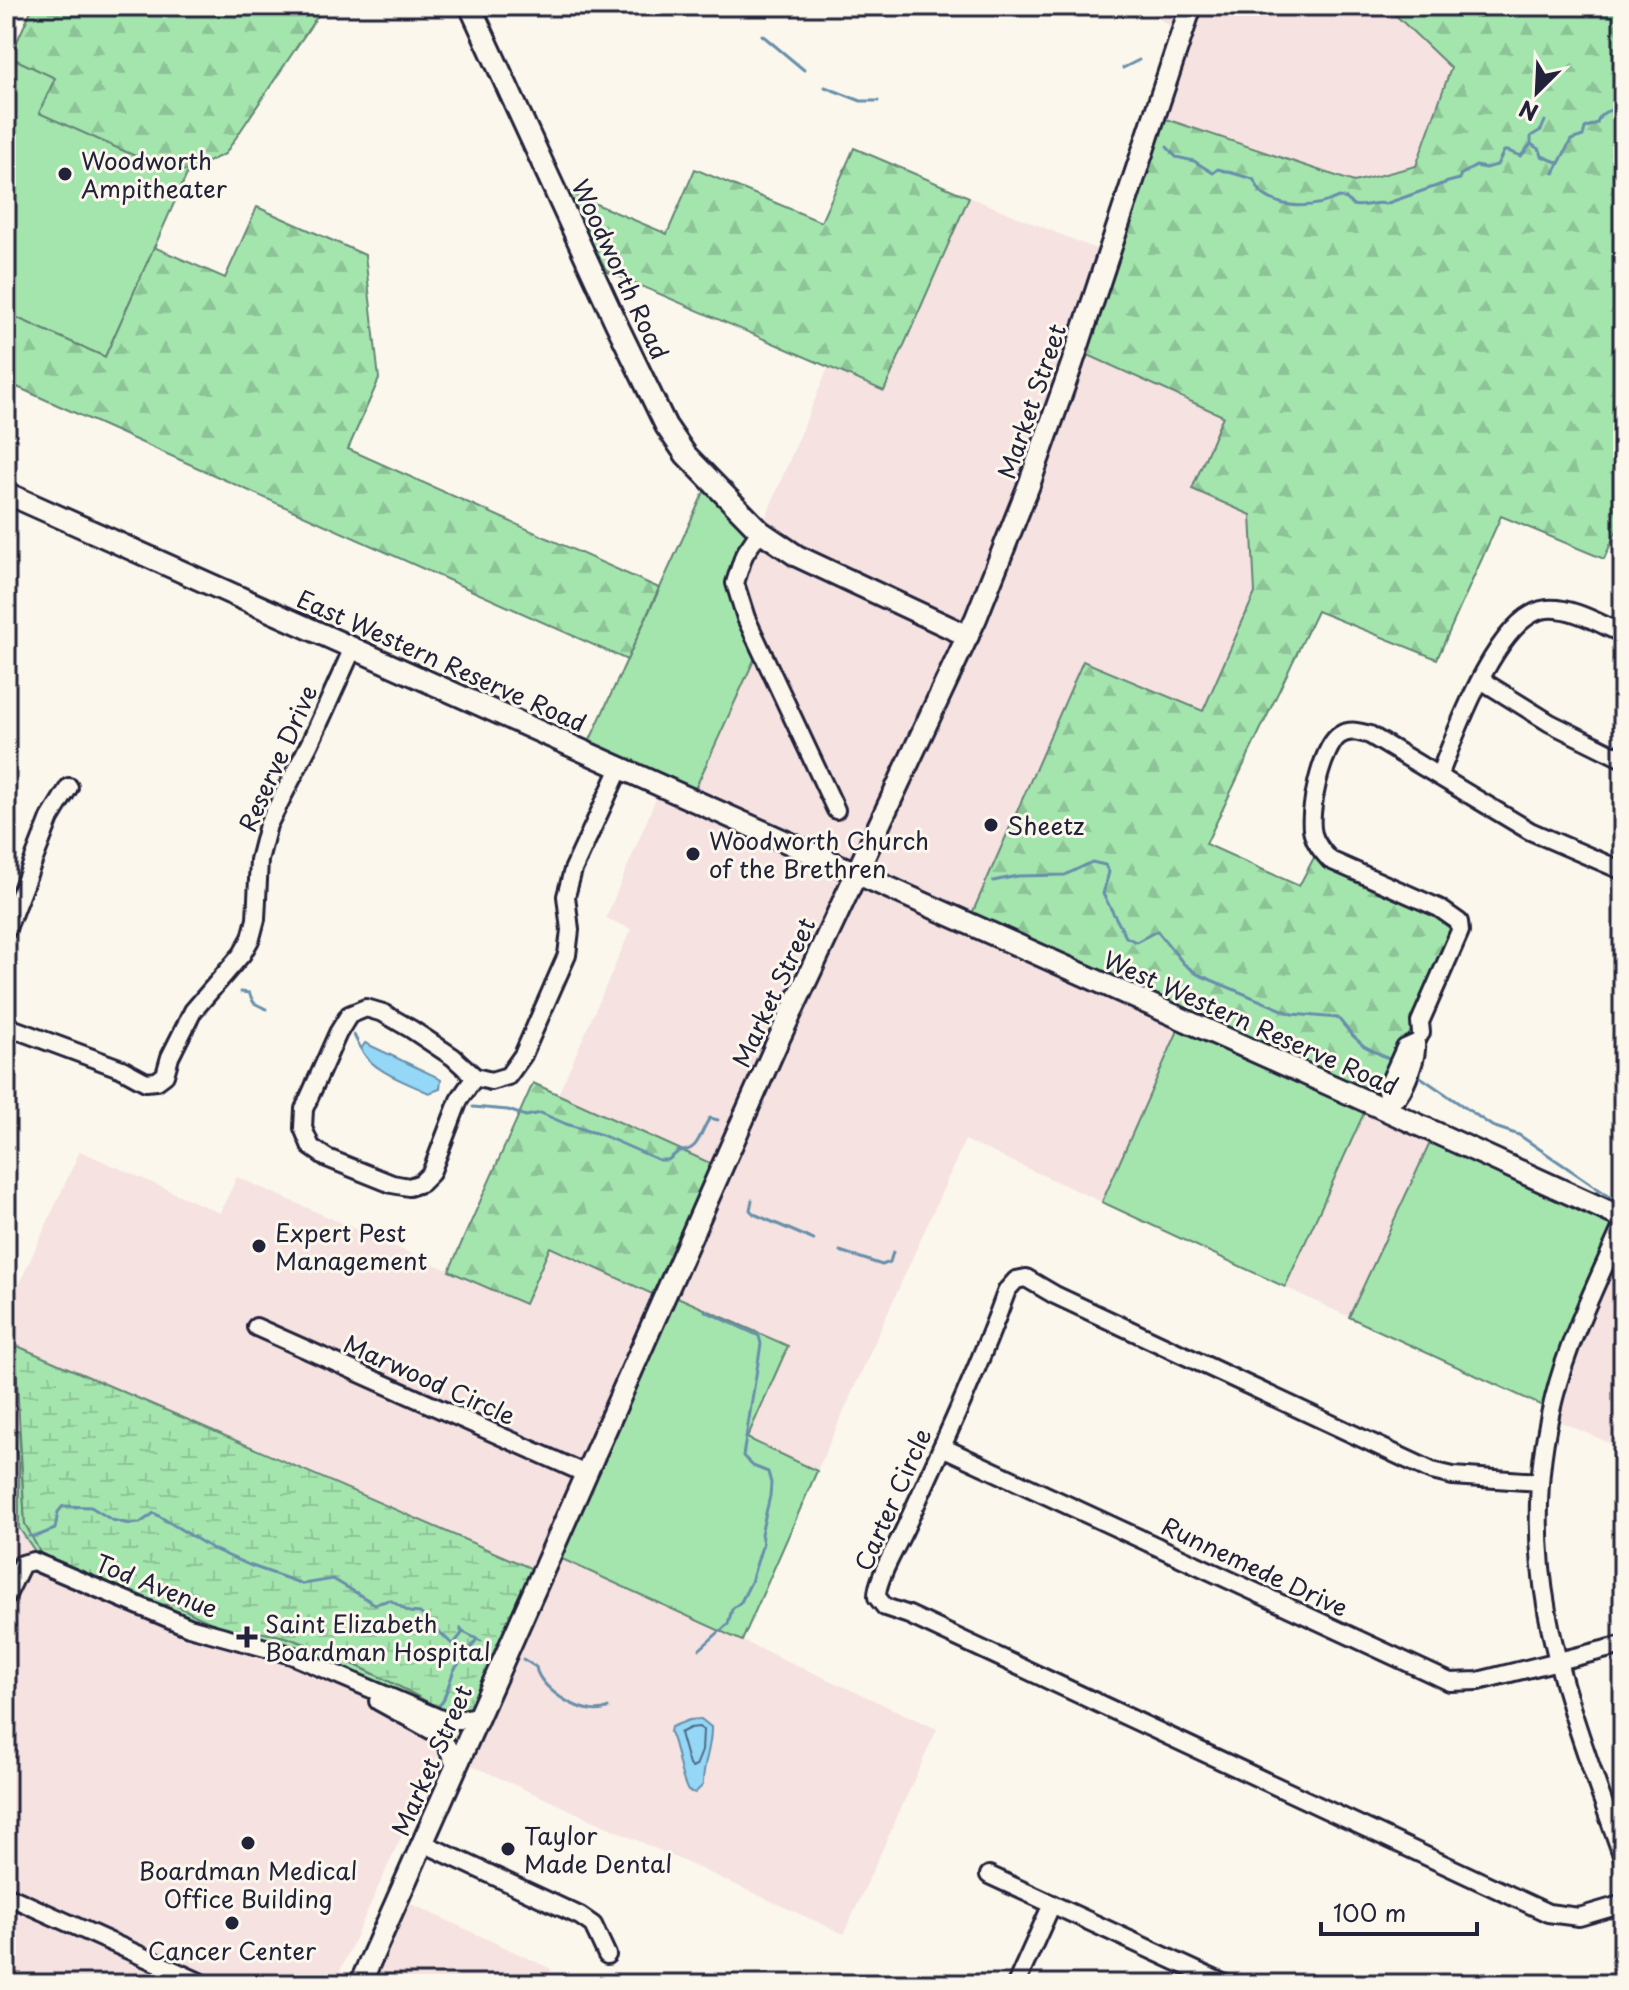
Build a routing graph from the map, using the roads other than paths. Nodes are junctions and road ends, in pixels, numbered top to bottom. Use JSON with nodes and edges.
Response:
{"nodes":[{"id":1,"x":470,"y":6,"type":"edge"},
{"id":2,"x":1191,"y":6,"type":"edge"},
{"id":3,"x":6,"y":493,"type":"edge"},
{"id":4,"x":760,"y":531,"type":"junction"},
{"id":5,"x":1623,"y":634,"type":"edge"},
{"id":6,"x":968,"y":636,"type":"junction"},
{"id":7,"x":353,"y":648,"type":"junction"},
{"id":8,"x":1481,"y":680,"type":"junction"},
{"id":9,"x":1623,"y":759,"type":"edge"},
{"id":10,"x":620,"y":768,"type":"junction"},
{"id":11,"x":1439,"y":776,"type":"junction"},
{"id":12,"x":69,"y":787,"type":"dead end"},
{"id":13,"x":836,"y":810,"type":"dead end"},
{"id":14,"x":1623,"y":871,"type":"edge"},
{"id":15,"x":857,"y":875,"type":"junction"},
{"id":16,"x":6,"y":931,"type":"edge"},
{"id":17,"x":6,"y":1026,"type":"edge"},
{"id":18,"x":1421,"y":1033,"type":"dead end"},
{"id":19,"x":475,"y":1077,"type":"junction"},
{"id":20,"x":1623,"y":1221,"type":"edge"},
{"id":21,"x":256,"y":1327,"type":"dead end"},
{"id":22,"x":942,"y":1447,"type":"junction"},
{"id":23,"x":586,"y":1474,"type":"junction"},
{"id":24,"x":1540,"y":1482,"type":"junction"},
{"id":25,"x":6,"y":1597,"type":"edge"},
{"id":26,"x":1623,"y":1645,"type":"edge"},
{"id":27,"x":1556,"y":1661,"type":"junction"},
{"id":28,"x":355,"y":1683,"type":"junction"},
{"id":29,"x":480,"y":1715,"type":"junction"},
{"id":30,"x":456,"y":1768,"type":"junction"},
{"id":31,"x":423,"y":1843,"type":"junction"},
{"id":32,"x":1623,"y":1858,"type":"edge"},
{"id":33,"x":989,"y":1875,"type":"dead end"},
{"id":34,"x":6,"y":1895,"type":"edge"},
{"id":35,"x":1052,"y":1904,"type":"junction"},
{"id":36,"x":1623,"y":1904,"type":"edge"},
{"id":37,"x":607,"y":1955,"type":"dead end"},
{"id":38,"x":204,"y":1984,"type":"edge"},
{"id":39,"x":360,"y":1984,"type":"edge"},
{"id":40,"x":1016,"y":1984,"type":"edge"},
{"id":41,"x":1225,"y":1984,"type":"edge"}],
"edges":[{"from":1,"to":4,"type":"main road","name":"Woodworth Road"},
{"from":2,"to":6,"type":"main road","name":"Market Street"},
{"from":3,"to":7,"type":"main road","name":"East Western Reserve Road"},
{"from":4,"to":6,"type":"main road","name":"Woodworth Road"},
{"from":4,"to":13,"type":"street"},
{"from":5,"to":8,"type":"street"},
{"from":6,"to":15,"type":"main road","name":"Market Street"},
{"from":7,"to":10,"type":"main road","name":"East Western Reserve Road"},
{"from":7,"to":17,"type":"street","name":"Reserve Drive"},
{"from":8,"to":9,"type":"street"},
{"from":8,"to":11,"type":"street"},
{"from":10,"to":15,"type":"main road","name":"East Western Reserve Road"},
{"from":10,"to":19,"type":"street"},
{"from":11,"to":14,"type":"street"},
{"from":11,"to":18,"type":"street"},
{"from":12,"to":16,"type":"street"},
{"from":15,"to":20,"type":"main road","name":"West Western Reserve Road"},
{"from":15,"to":23,"type":"main road","name":"Market Street"},
{"from":19,"to":19,"type":"street"},
{"from":20,"to":24,"type":"street"},
{"from":21,"to":23,"type":"street","name":"Marwood Circle"},
{"from":22,"to":24,"type":"street","name":"Carter Circle"},
{"from":22,"to":27,"type":"street","name":"Runnemede Drive"},
{"from":22,"to":36,"type":"street","name":"Carter Circle"},
{"from":23,"to":29,"type":"main road","name":"Market Street"},
{"from":24,"to":27,"type":"street"},
{"from":25,"to":28,"type":"street","name":"Tod Avenue"},
{"from":26,"to":27,"type":"street","name":"Runnemede Drive"},
{"from":27,"to":32,"type":"street"},
{"from":28,"to":29,"type":"street","name":"Tod Avenue"},
{"from":28,"to":30,"type":"street","name":"Tod Avenue"},
{"from":29,"to":30,"type":"main road","name":"Market Street"},
{"from":30,"to":31,"type":"main road","name":"Market Street"},
{"from":31,"to":37,"type":"street"},
{"from":31,"to":39,"type":"main road","name":"Market Street"},
{"from":33,"to":35,"type":"street"},
{"from":34,"to":38,"type":"street"},
{"from":35,"to":40,"type":"street"},
{"from":35,"to":41,"type":"street"}]}
